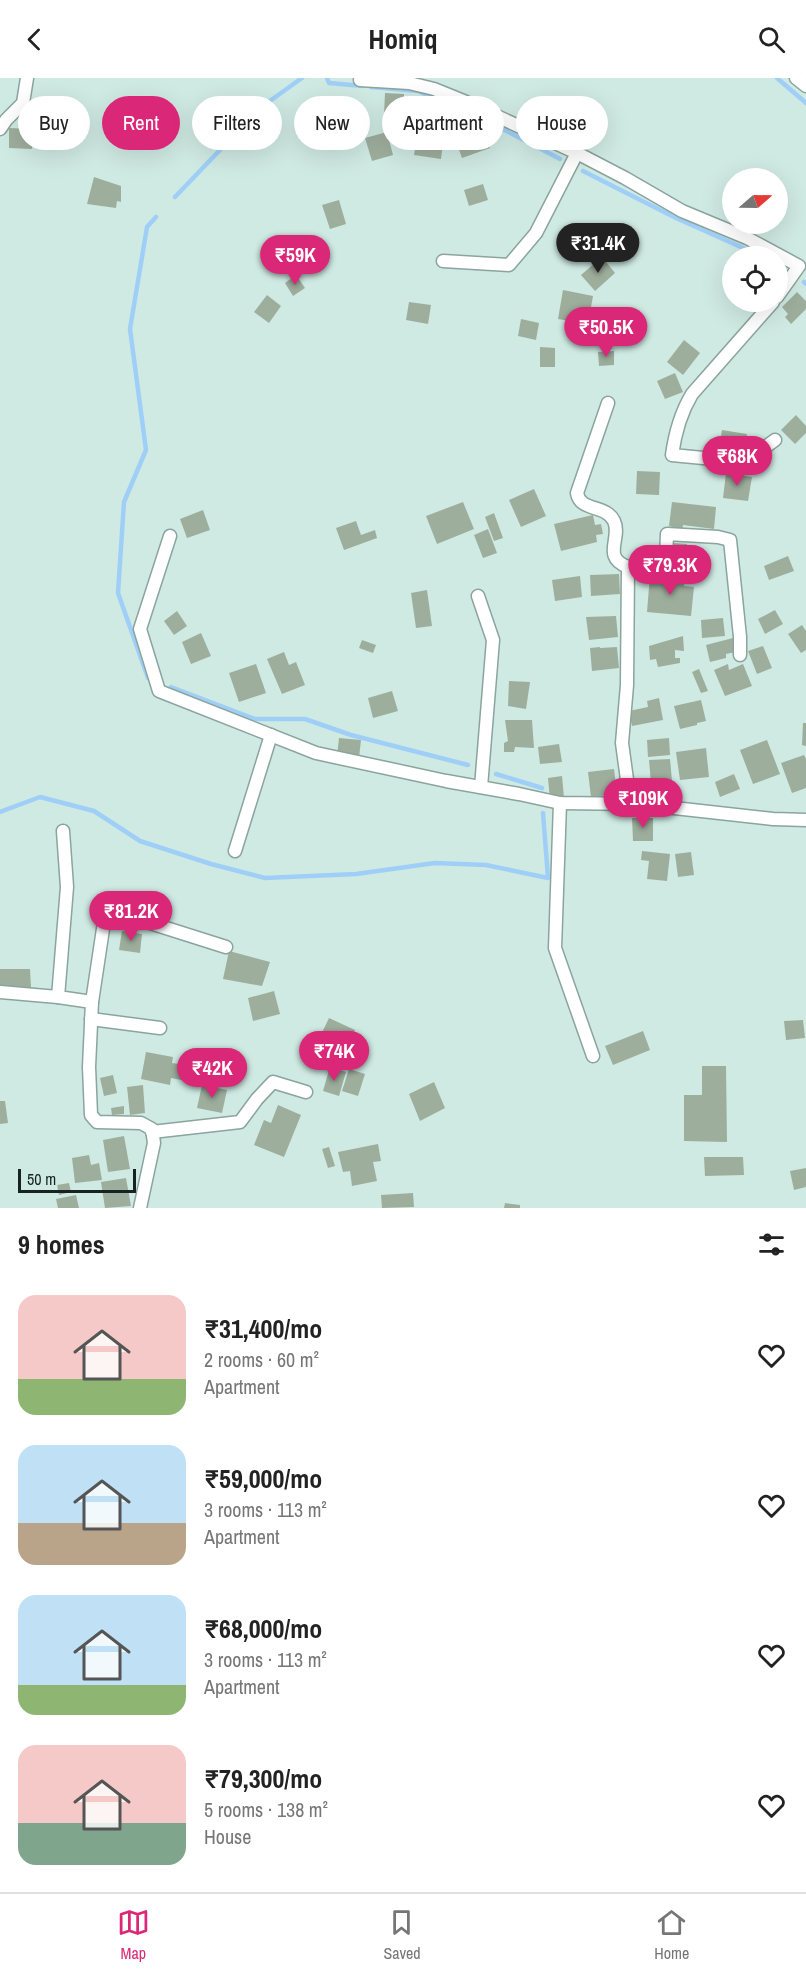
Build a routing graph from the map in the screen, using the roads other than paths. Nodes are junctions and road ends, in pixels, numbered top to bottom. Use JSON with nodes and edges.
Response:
{"nodes":[{"id":1,"x":27,"y":78,"type":"edge"},
{"id":2,"x":796,"y":78,"type":"edge"},
{"id":3,"x":360,"y":80,"type":"dead end"},
{"id":4,"x":806,"y":86,"type":"edge"},
{"id":5,"x":0,"y":129,"type":"edge"},
{"id":6,"x":577,"y":153,"type":"junction"},
{"id":7,"x":443,"y":261,"type":"dead end"},
{"id":8,"x":802,"y":269,"type":"edge"},
{"id":9,"x":788,"y":285,"type":"edge"},
{"id":10,"x":764,"y":312,"type":"edge"},
{"id":11,"x":608,"y":403,"type":"dead end"},
{"id":12,"x":775,"y":440,"type":"dead end"},
{"id":13,"x":170,"y":536,"type":"dead end"},
{"id":14,"x":627,"y":567,"type":"junction"},
{"id":15,"x":478,"y":596,"type":"dead end"},
{"id":16,"x":740,"y":655,"type":"dead end"},
{"id":17,"x":271,"y":735,"type":"junction"},
{"id":18,"x":481,"y":787,"type":"junction"},
{"id":19,"x":561,"y":803,"type":"junction"},
{"id":20,"x":638,"y":804,"type":"junction"},
{"id":21,"x":806,"y":820,"type":"edge"},
{"id":22,"x":63,"y":831,"type":"dead end"},
{"id":23,"x":235,"y":851,"type":"dead end"},
{"id":24,"x":226,"y":947,"type":"dead end"},
{"id":25,"x":0,"y":992,"type":"edge"},
{"id":26,"x":58,"y":997,"type":"junction"},
{"id":27,"x":92,"y":1002,"type":"junction"},
{"id":28,"x":91,"y":1018,"type":"junction"},
{"id":29,"x":160,"y":1028,"type":"dead end"},
{"id":30,"x":593,"y":1056,"type":"dead end"},
{"id":31,"x":306,"y":1092,"type":"dead end"},
{"id":32,"x":152,"y":1132,"type":"junction"},
{"id":33,"x":140,"y":1208,"type":"edge"}],
"edges":[{"from":1,"to":5,"type":"street"},
{"from":2,"to":4,"type":"street"},
{"from":3,"to":6,"type":"street"},
{"from":6,"to":7,"type":"street"},
{"from":6,"to":8,"type":"street"},
{"from":8,"to":9,"type":"street"},
{"from":10,"to":12,"type":"street"},
{"from":11,"to":14,"type":"street"},
{"from":13,"to":17,"type":"street"},
{"from":14,"to":16,"type":"street"},
{"from":14,"to":20,"type":"street"},
{"from":15,"to":18,"type":"street"},
{"from":17,"to":18,"type":"street"},
{"from":17,"to":23,"type":"street"},
{"from":18,"to":19,"type":"street"},
{"from":19,"to":20,"type":"street"},
{"from":19,"to":30,"type":"street"},
{"from":20,"to":21,"type":"street"},
{"from":22,"to":26,"type":"street"},
{"from":24,"to":27,"type":"street"},
{"from":25,"to":26,"type":"street"},
{"from":26,"to":27,"type":"street"},
{"from":27,"to":28,"type":"street"},
{"from":28,"to":29,"type":"street"},
{"from":28,"to":32,"type":"street"},
{"from":31,"to":32,"type":"street"},
{"from":32,"to":33,"type":"street"}]}
